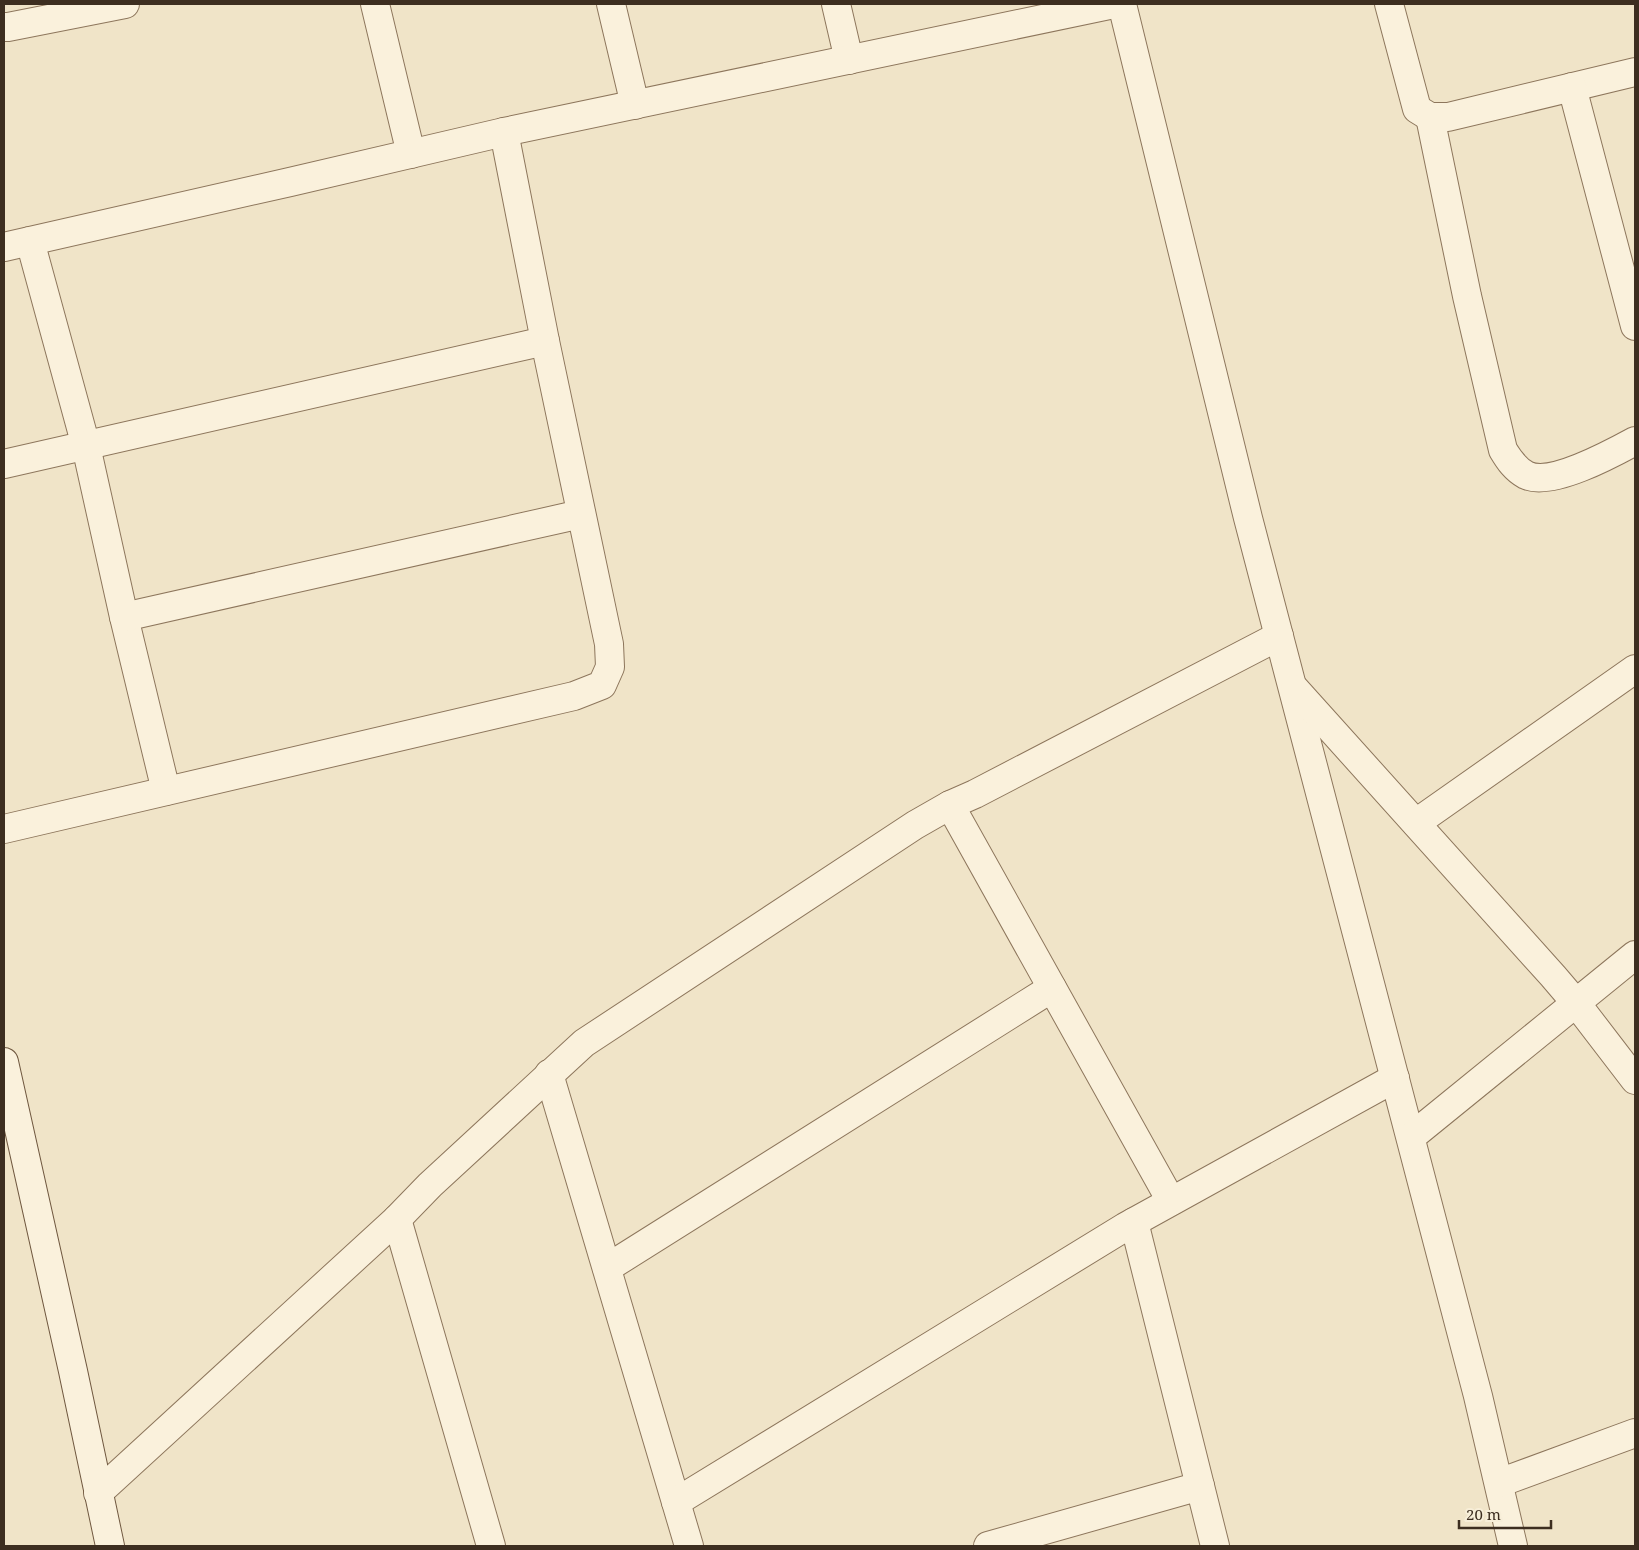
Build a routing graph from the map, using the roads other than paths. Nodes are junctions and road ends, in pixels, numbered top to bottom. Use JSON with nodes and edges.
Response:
{"nodes":[{"id":1,"x":125,"y":4,"type":"edge"},
{"id":2,"x":375,"y":4,"type":"edge"},
{"id":3,"x":611,"y":4,"type":"edge"},
{"id":4,"x":836,"y":4,"type":"edge"},
{"id":5,"x":1114,"y":4,"type":"edge"},
{"id":6,"x":1122,"y":4,"type":"edge"},
{"id":7,"x":1389,"y":4,"type":"edge"},
{"id":8,"x":4,"y":27,"type":"edge"},
{"id":9,"x":849,"y":60,"type":"junction"},
{"id":10,"x":1635,"y":72,"type":"edge"},
{"id":11,"x":1572,"y":87,"type":"junction"},
{"id":12,"x":635,"y":105,"type":"junction"},
{"id":13,"x":1430,"y":117,"type":"junction"},
{"id":14,"x":504,"y":132,"type":"junction"},
{"id":15,"x":412,"y":154,"type":"junction"},
{"id":16,"x":30,"y":241,"type":"junction"},
{"id":17,"x":4,"y":247,"type":"edge"},
{"id":18,"x":1635,"y":326,"type":"edge"},
{"id":19,"x":545,"y":341,"type":"junction"},
{"id":20,"x":1635,"y":441,"type":"edge"},
{"id":21,"x":86,"y":446,"type":"junction"},
{"id":22,"x":4,"y":464,"type":"edge"},
{"id":23,"x":581,"y":514,"type":"junction"},
{"id":24,"x":124,"y":617,"type":"junction"},
{"id":25,"x":1278,"y":636,"type":"junction"},
{"id":26,"x":1635,"y":669,"type":"edge"},
{"id":27,"x":1291,"y":685,"type":"junction"},
{"id":28,"x":166,"y":791,"type":"junction"},
{"id":29,"x":950,"y":805,"type":"junction"},
{"id":30,"x":1416,"y":823,"type":"junction"},
{"id":31,"x":4,"y":829,"type":"edge"},
{"id":32,"x":1635,"y":955,"type":"edge"},
{"id":33,"x":1052,"y":988,"type":"junction"},
{"id":34,"x":1576,"y":1003,"type":"junction"},
{"id":35,"x":4,"y":1062,"type":"edge"},
{"id":36,"x":549,"y":1074,"type":"junction"},
{"id":37,"x":1395,"y":1078,"type":"junction"},
{"id":38,"x":1635,"y":1080,"type":"edge"},
{"id":39,"x":10,"y":1122,"type":"edge"},
{"id":40,"x":1411,"y":1137,"type":"junction"},
{"id":41,"x":1171,"y":1202,"type":"junction"},
{"id":42,"x":397,"y":1219,"type":"junction"},
{"id":43,"x":1134,"y":1222,"type":"junction"},
{"id":44,"x":607,"y":1268,"type":"junction"},
{"id":45,"x":1635,"y":1433,"type":"edge"},
{"id":46,"x":1498,"y":1483,"type":"junction"},
{"id":47,"x":1200,"y":1486,"type":"junction"},
{"id":48,"x":98,"y":1493,"type":"junction"},
{"id":49,"x":676,"y":1502,"type":"junction"},
{"id":50,"x":110,"y":1546,"type":"edge"},
{"id":51,"x":491,"y":1546,"type":"edge"},
{"id":52,"x":689,"y":1546,"type":"edge"},
{"id":53,"x":988,"y":1546,"type":"edge"},
{"id":54,"x":1215,"y":1546,"type":"edge"},
{"id":55,"x":1513,"y":1546,"type":"edge"}],
"edges":[{"from":1,"to":8,"type":"street"},
{"from":2,"to":15,"type":"street"},
{"from":3,"to":12,"type":"street"},
{"from":4,"to":9,"type":"street"},
{"from":5,"to":9,"type":"street"},
{"from":6,"to":25,"type":"street"},
{"from":7,"to":13,"type":"street"},
{"from":9,"to":12,"type":"street"},
{"from":10,"to":11,"type":"street"},
{"from":11,"to":13,"type":"street"},
{"from":11,"to":18,"type":"street"},
{"from":12,"to":14,"type":"street"},
{"from":13,"to":20,"type":"street"},
{"from":14,"to":15,"type":"street"},
{"from":14,"to":19,"type":"street"},
{"from":15,"to":16,"type":"street"},
{"from":16,"to":17,"type":"street"},
{"from":16,"to":21,"type":"street"},
{"from":19,"to":21,"type":"street"},
{"from":19,"to":23,"type":"street"},
{"from":21,"to":22,"type":"street"},
{"from":21,"to":24,"type":"street"},
{"from":23,"to":24,"type":"street"},
{"from":23,"to":28,"type":"street"},
{"from":24,"to":28,"type":"street"},
{"from":25,"to":27,"type":"street"},
{"from":25,"to":29,"type":"street"},
{"from":26,"to":30,"type":"street"},
{"from":27,"to":30,"type":"street"},
{"from":27,"to":37,"type":"street"},
{"from":28,"to":31,"type":"street"},
{"from":29,"to":33,"type":"street"},
{"from":29,"to":36,"type":"street"},
{"from":30,"to":34,"type":"street"},
{"from":32,"to":34,"type":"street"},
{"from":33,"to":41,"type":"street"},
{"from":33,"to":44,"type":"street"},
{"from":34,"to":38,"type":"street"},
{"from":34,"to":40,"type":"street"},
{"from":35,"to":39,"type":"street"},
{"from":36,"to":42,"type":"street"},
{"from":36,"to":44,"type":"street"},
{"from":37,"to":40,"type":"street"},
{"from":37,"to":41,"type":"street"},
{"from":39,"to":48,"type":"street"},
{"from":40,"to":46,"type":"street"},
{"from":41,"to":43,"type":"street"},
{"from":42,"to":48,"type":"street"},
{"from":42,"to":51,"type":"street"},
{"from":43,"to":47,"type":"street"},
{"from":43,"to":49,"type":"street"},
{"from":44,"to":49,"type":"street"},
{"from":45,"to":46,"type":"street"},
{"from":46,"to":55,"type":"street"},
{"from":47,"to":53,"type":"street"},
{"from":47,"to":54,"type":"street"},
{"from":48,"to":50,"type":"street"},
{"from":49,"to":52,"type":"street"}]}
